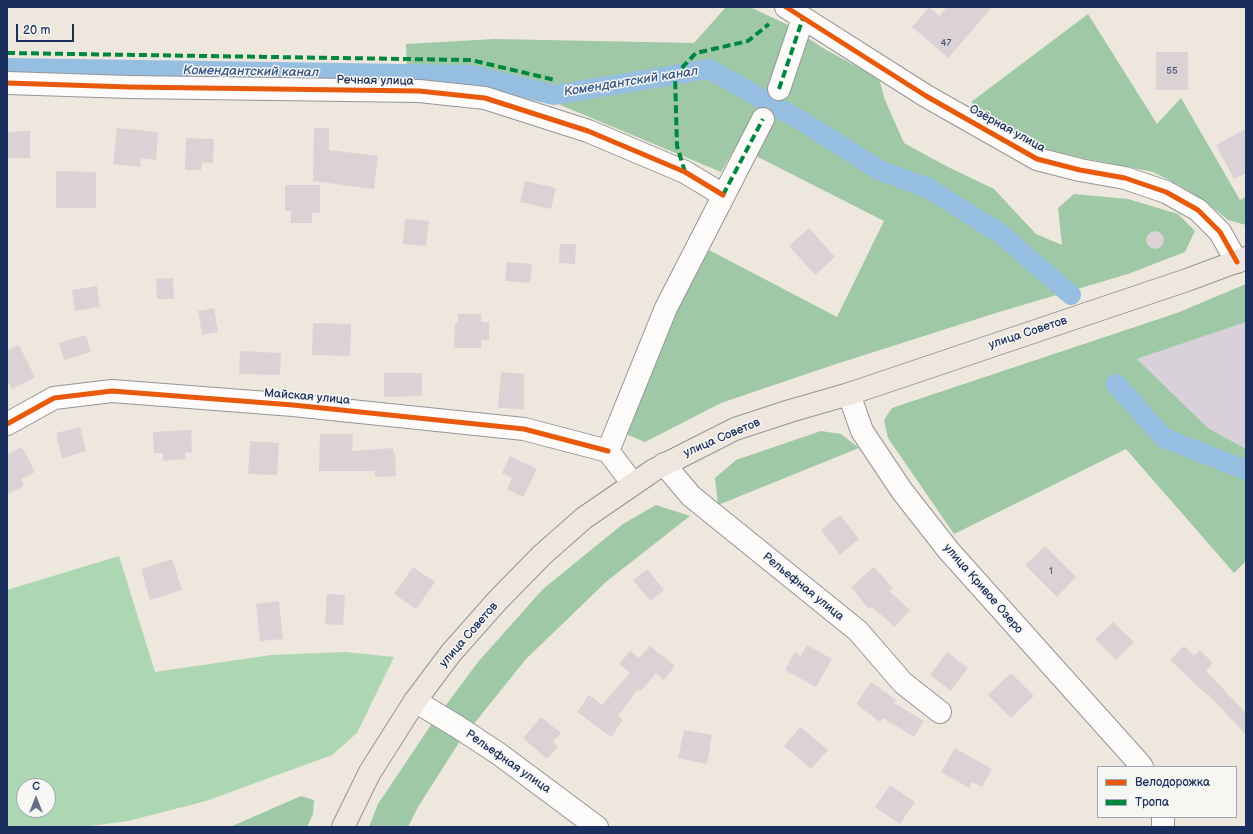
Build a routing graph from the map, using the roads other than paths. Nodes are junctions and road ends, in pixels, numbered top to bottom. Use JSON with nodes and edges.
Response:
{"nodes":[{"id":1,"x":794,"y":13,"type":"edge"},
{"id":2,"x":7,"y":83,"type":"edge"},
{"id":3,"x":779,"y":90,"type":"dead end"},
{"id":4,"x":763,"y":119,"type":"dead end"},
{"id":5,"x":723,"y":195,"type":"junction"},
{"id":6,"x":1242,"y":260,"type":"edge"},
{"id":7,"x":849,"y":394,"type":"junction"},
{"id":8,"x":7,"y":424,"type":"edge"},
{"id":9,"x":608,"y":451,"type":"junction"},
{"id":10,"x":664,"y":464,"type":"junction"},
{"id":11,"x":633,"y":484,"type":"junction"},
{"id":12,"x":415,"y":702,"type":"junction"},
{"id":13,"x":940,"y":712,"type":"dead end"},
{"id":14,"x":1141,"y":766,"type":"edge"},
{"id":15,"x":344,"y":827,"type":"edge"},
{"id":16,"x":597,"y":827,"type":"edge"}],
"edges":[{"from":1,"to":3,"type":"street"},
{"from":1,"to":6,"type":"street","name":"Озёрная улица"},
{"from":2,"to":5,"type":"street","name":"Речная улица"},
{"from":4,"to":5,"type":"street"},
{"from":5,"to":9,"type":"street"},
{"from":6,"to":7,"type":"main road","name":"улица Советов"},
{"from":7,"to":10,"type":"main road","name":"улица Советов"},
{"from":7,"to":14,"type":"street","name":"улица Кривое Озеро"},
{"from":8,"to":9,"type":"street","name":"Майская улица"},
{"from":9,"to":11,"type":"street"},
{"from":10,"to":11,"type":"main road","name":"улица Советов"},
{"from":10,"to":13,"type":"street","name":"Рельефная улица"},
{"from":11,"to":12,"type":"main road","name":"улица Советов"},
{"from":12,"to":15,"type":"main road","name":"улица Советов"},
{"from":12,"to":16,"type":"street","name":"Рельефная улица"}]}
